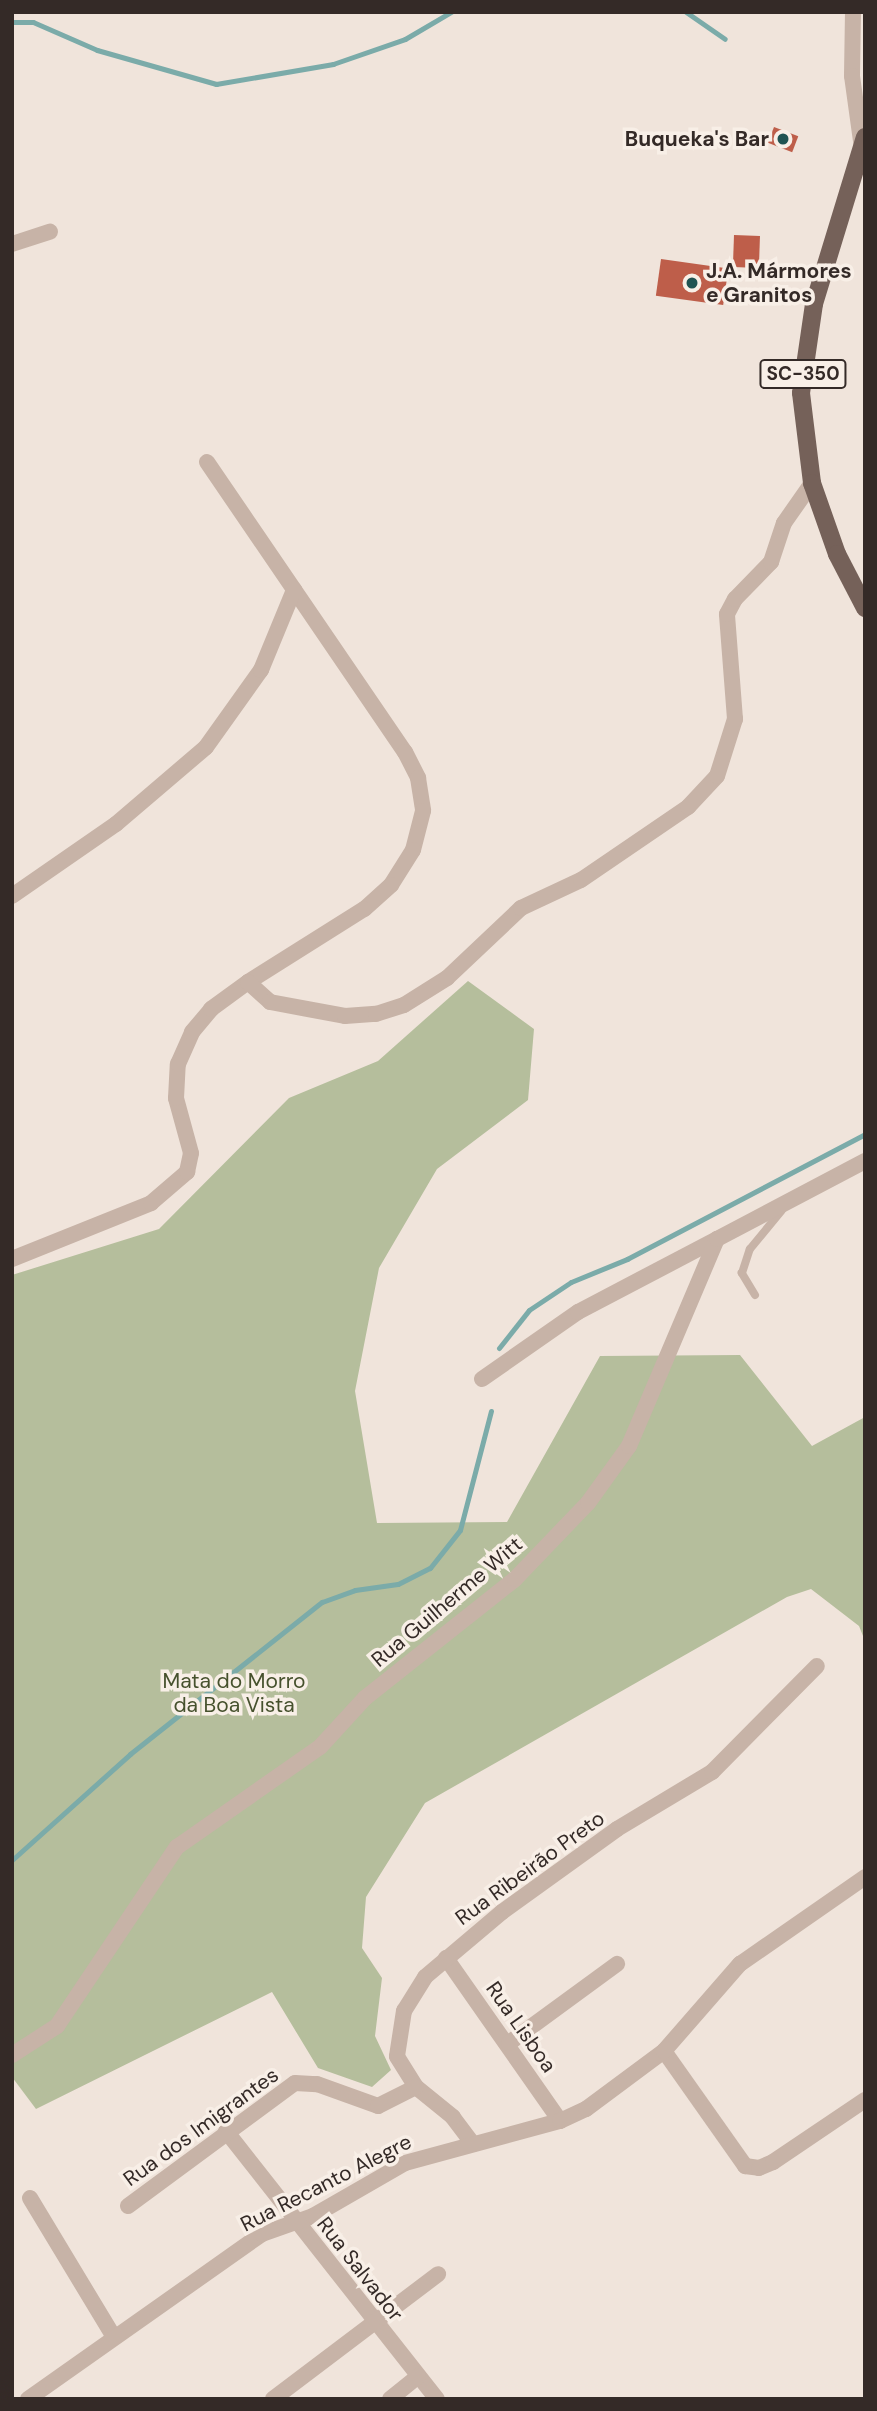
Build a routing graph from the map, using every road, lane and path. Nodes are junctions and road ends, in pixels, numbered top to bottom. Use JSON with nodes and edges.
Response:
{"nodes":[{"id":1,"x":853,"y":12,"type":"edge"},
{"id":2,"x":863,"y":143,"type":"edge"},
{"id":3,"x":50,"y":232,"type":"dead end"},
{"id":4,"x":12,"y":243,"type":"edge"},
{"id":5,"x":207,"y":462,"type":"dead end"},
{"id":6,"x":812,"y":483,"type":"junction"},
{"id":7,"x":294,"y":590,"type":"junction"},
{"id":8,"x":865,"y":608,"type":"edge"},
{"id":9,"x":12,"y":895,"type":"edge"},
{"id":10,"x":248,"y":982,"type":"junction"},
{"id":11,"x":865,"y":1161,"type":"edge"},
{"id":12,"x":791,"y":1200,"type":"junction"},
{"id":13,"x":717,"y":1239,"type":"junction"},
{"id":14,"x":12,"y":1259,"type":"edge"},
{"id":15,"x":755,"y":1295,"type":"dead end"},
{"id":16,"x":482,"y":1379,"type":"dead end"},
{"id":17,"x":817,"y":1666,"type":"dead end"},
{"id":18,"x":865,"y":1877,"type":"edge"},
{"id":19,"x":446,"y":1958,"type":"junction"},
{"id":20,"x":617,"y":1964,"type":"dead end"},
{"id":21,"x":509,"y":2043,"type":"junction"},
{"id":22,"x":664,"y":2051,"type":"junction"},
{"id":23,"x":12,"y":2055,"type":"edge"},
{"id":24,"x":416,"y":2087,"type":"junction"},
{"id":25,"x":865,"y":2100,"type":"edge"},
{"id":26,"x":560,"y":2121,"type":"junction"},
{"id":27,"x":226,"y":2131,"type":"junction"},
{"id":28,"x":473,"y":2144,"type":"junction"},
{"id":29,"x":30,"y":2198,"type":"dead end"},
{"id":30,"x":128,"y":2206,"type":"dead end"},
{"id":31,"x":298,"y":2222,"type":"junction"},
{"id":32,"x":438,"y":2274,"type":"dead end"},
{"id":33,"x":372,"y":2320,"type":"junction"},
{"id":34,"x":114,"y":2337,"type":"junction"},
{"id":35,"x":418,"y":2376,"type":"junction"},
{"id":36,"x":28,"y":2399,"type":"edge"},
{"id":37,"x":273,"y":2399,"type":"edge"},
{"id":38,"x":390,"y":2399,"type":"edge"},
{"id":39,"x":437,"y":2399,"type":"edge"}],
"edges":[{"from":1,"to":2,"type":"street"},
{"from":2,"to":6,"type":"main road","number":"SC-350"},
{"from":3,"to":4,"type":"street"},
{"from":5,"to":7,"type":"street"},
{"from":6,"to":8,"type":"main road","number":"SC-350"},
{"from":6,"to":10,"type":"street"},
{"from":7,"to":9,"type":"street"},
{"from":7,"to":10,"type":"street"},
{"from":10,"to":14,"type":"street"},
{"from":11,"to":12,"type":"street"},
{"from":12,"to":13,"type":"street"},
{"from":12,"to":15,"type":"lane"},
{"from":13,"to":16,"type":"street"},
{"from":13,"to":23,"type":"street","name":"Rua Guilherme Witt"},
{"from":17,"to":19,"type":"street","name":"Rua Ribeirão Preto"},
{"from":18,"to":22,"type":"street","name":"Rua Recanto Alegre"},
{"from":19,"to":21,"type":"street","name":"Rua Lisboa"},
{"from":19,"to":24,"type":"street","name":"Rua Ribeirão Preto"},
{"from":20,"to":21,"type":"street"},
{"from":21,"to":26,"type":"street","name":"Rua Lisboa"},
{"from":22,"to":25,"type":"street"},
{"from":22,"to":26,"type":"street","name":"Rua Recanto Alegre"},
{"from":24,"to":27,"type":"street","name":"Rua dos Imigrantes"},
{"from":24,"to":28,"type":"street","name":"Rua Ribeirão Preto"},
{"from":26,"to":28,"type":"street","name":"Rua Recanto Alegre"},
{"from":27,"to":30,"type":"street","name":"Rua dos Imigrantes"},
{"from":27,"to":31,"type":"street","name":"Rua Salvador"},
{"from":28,"to":31,"type":"street","name":"Rua Recanto Alegre"},
{"from":29,"to":34,"type":"street"},
{"from":31,"to":33,"type":"street","name":"Rua Salvador"},
{"from":31,"to":34,"type":"street","name":"Rua Recanto Alegre"},
{"from":32,"to":33,"type":"street"},
{"from":33,"to":35,"type":"street","name":"Rua Salvador"},
{"from":33,"to":37,"type":"street"},
{"from":34,"to":36,"type":"street","name":"Rua Recanto Alegre"},
{"from":35,"to":38,"type":"street"},
{"from":35,"to":39,"type":"street","name":"Rua Salvador"}]}
